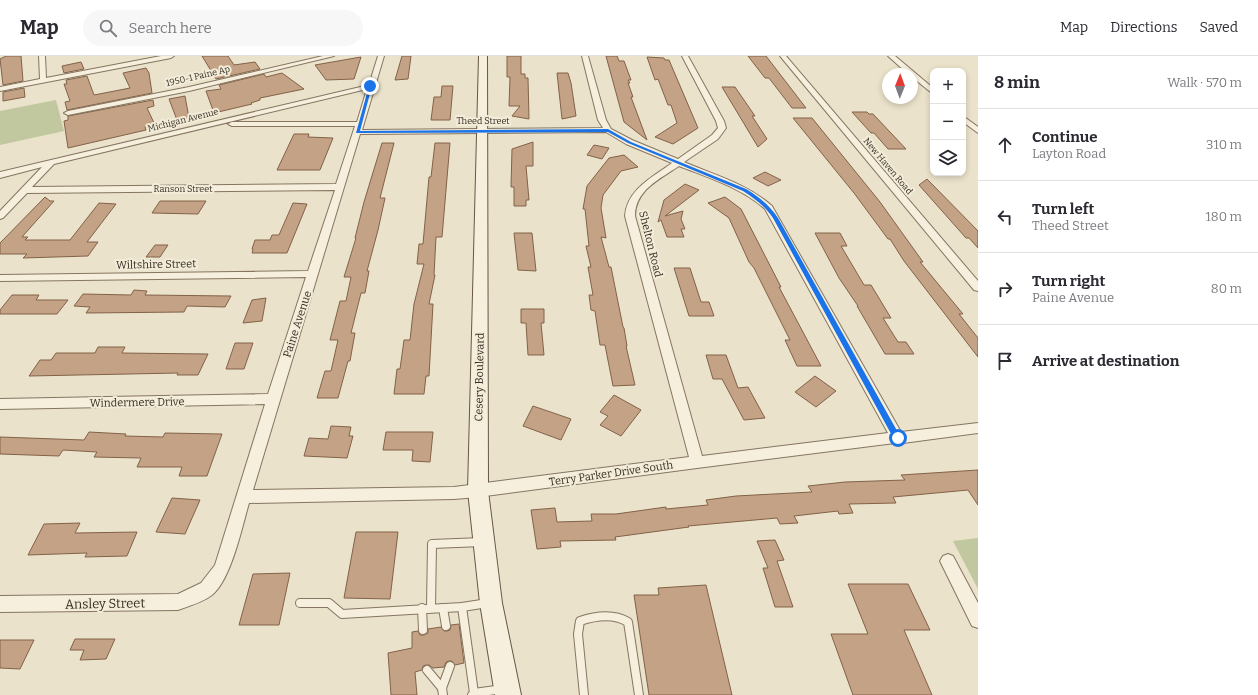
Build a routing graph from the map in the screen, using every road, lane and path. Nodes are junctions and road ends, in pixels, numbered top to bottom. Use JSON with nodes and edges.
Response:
{"nodes":[{"id":1,"x":42,"y":56,"type":"edge"},
{"id":2,"x":171,"y":56,"type":"edge"},
{"id":3,"x":331,"y":56,"type":"edge"},
{"id":4,"x":381,"y":56,"type":"edge"},
{"id":5,"x":483,"y":56,"type":"edge"},
{"id":6,"x":585,"y":56,"type":"edge"},
{"id":7,"x":685,"y":56,"type":"edge"},
{"id":8,"x":783,"y":56,"type":"edge"},
{"id":9,"x":891,"y":56,"type":"edge"},
{"id":10,"x":43,"y":81,"type":"junction"},
{"id":11,"x":370,"y":86,"type":"junction"},
{"id":12,"x":930,"y":89,"type":"edge"},
{"id":13,"x":0,"y":90,"type":"edge"},
{"id":14,"x":68,"y":113,"type":"dead end"},
{"id":15,"x":966,"y":121,"type":"edge"},
{"id":16,"x":211,"y":124,"type":"junction"},
{"id":17,"x":358,"y":128,"type":"junction"},
{"id":18,"x":608,"y":130,"type":"junction"},
{"id":19,"x":978,"y":131,"type":"edge"},
{"id":20,"x":482,"y":132,"type":"junction"},
{"id":21,"x":52,"y":163,"type":"junction"},
{"id":22,"x":680,"y":163,"type":"junction"},
{"id":23,"x":0,"y":176,"type":"edge"},
{"id":24,"x":340,"y":187,"type":"junction"},
{"id":25,"x":26,"y":190,"type":"junction"},
{"id":26,"x":0,"y":216,"type":"edge"},
{"id":27,"x":313,"y":274,"type":"junction"},
{"id":28,"x":0,"y":278,"type":"edge"},
{"id":29,"x":978,"y":288,"type":"edge"},
{"id":30,"x":273,"y":399,"type":"junction"},
{"id":31,"x":0,"y":404,"type":"edge"},
{"id":32,"x":978,"y":428,"type":"edge"},
{"id":33,"x":898,"y":438,"type":"junction"},
{"id":34,"x":697,"y":462,"type":"junction"},
{"id":35,"x":478,"y":490,"type":"junction"},
{"id":36,"x":243,"y":497,"type":"junction"},
{"id":37,"x":484,"y":542,"type":"junction"},
{"id":38,"x":948,"y":561,"type":"dead end"},
{"id":39,"x":207,"y":590,"type":"joint"},
{"id":40,"x":300,"y":603,"type":"dead end"},
{"id":41,"x":491,"y":603,"type":"junction"},
{"id":42,"x":0,"y":604,"type":"edge"},
{"id":43,"x":462,"y":607,"type":"junction"},
{"id":44,"x":426,"y":608,"type":"junction"},
{"id":45,"x":443,"y":608,"type":"junction"},
{"id":46,"x":978,"y":620,"type":"edge"},
{"id":47,"x":446,"y":626,"type":"dead end"},
{"id":48,"x":423,"y":630,"type":"dead end"},
{"id":49,"x":450,"y":666,"type":"dead end"},
{"id":50,"x":427,"y":670,"type":"dead end"},
{"id":51,"x":442,"y":692,"type":"edge"},
{"id":52,"x":507,"y":692,"type":"edge"},
{"id":53,"x":473,"y":694,"type":"edge"},
{"id":54,"x":584,"y":695,"type":"edge"},
{"id":55,"x":639,"y":695,"type":"edge"}],
"edges":[{"from":1,"to":10,"type":"street"},
{"from":2,"to":10,"type":"street"},
{"from":3,"to":14,"type":"street","name":"1950-1 Paine Ap"},
{"from":4,"to":11,"type":"street","name":"Paine Avenue"},
{"from":5,"to":20,"type":"main road","name":"Cesery Boulevard"},
{"from":6,"to":18,"type":"street"},
{"from":7,"to":22,"type":"street","name":"Shelton Road"},
{"from":8,"to":29,"type":"street","name":"New Haven Road"},
{"from":9,"to":12,"type":"street"},
{"from":10,"to":13,"type":"street"},
{"from":11,"to":16,"type":"street","name":"Michigan Avenue"},
{"from":11,"to":17,"type":"street","name":"Paine Avenue"},
{"from":15,"to":19,"type":"street"},
{"from":16,"to":17,"type":"street","name":"Theed Street"},
{"from":16,"to":21,"type":"street","name":"Michigan Avenue"},
{"from":17,"to":20,"type":"street","name":"Theed Street"},
{"from":17,"to":24,"type":"street","name":"Paine Avenue"},
{"from":18,"to":20,"type":"street","name":"Theed Street"},
{"from":18,"to":22,"type":"street"},
{"from":20,"to":35,"type":"main road","name":"Cesery Boulevard"},
{"from":21,"to":23,"type":"street","name":"Michigan Avenue"},
{"from":21,"to":25,"type":"street"},
{"from":22,"to":33,"type":"street"},
{"from":22,"to":34,"type":"street","name":"Shelton Road"},
{"from":24,"to":25,"type":"street","name":"Ranson Street"},
{"from":24,"to":27,"type":"street","name":"Paine Avenue"},
{"from":25,"to":26,"type":"street"},
{"from":27,"to":28,"type":"street","name":"Wiltshire Street"},
{"from":27,"to":30,"type":"street","name":"Paine Avenue"},
{"from":30,"to":31,"type":"street","name":"Windermere Drive"},
{"from":30,"to":36,"type":"street","name":"Paine Avenue"},
{"from":32,"to":33,"type":"street","name":"Terry Parker Drive South"},
{"from":33,"to":34,"type":"street","name":"Terry Parker Drive South"},
{"from":34,"to":35,"type":"street","name":"Terry Parker Drive South"},
{"from":35,"to":36,"type":"street","name":"Terry Parker Drive South"},
{"from":35,"to":37,"type":"main road","name":"Cesery Boulevard"},
{"from":36,"to":39,"type":"street","name":"Paine Avenue"},
{"from":37,"to":41,"type":"main road","name":"Cesery Boulevard"},
{"from":37,"to":44,"type":"lane"},
{"from":38,"to":46,"type":"street"},
{"from":39,"to":42,"type":"street","name":"Ansley Street"},
{"from":40,"to":44,"type":"lane"},
{"from":41,"to":43,"type":"lane"},
{"from":41,"to":52,"type":"main road","name":"Cesery Boulevard"},
{"from":43,"to":45,"type":"lane"},
{"from":43,"to":53,"type":"lane"},
{"from":44,"to":45,"type":"lane"},
{"from":44,"to":48,"type":"lane"},
{"from":45,"to":47,"type":"lane"},
{"from":49,"to":51,"type":"lane"},
{"from":50,"to":51,"type":"lane"},
{"from":52,"to":53,"type":"lane"},
{"from":54,"to":55,"type":"lane"}]}
